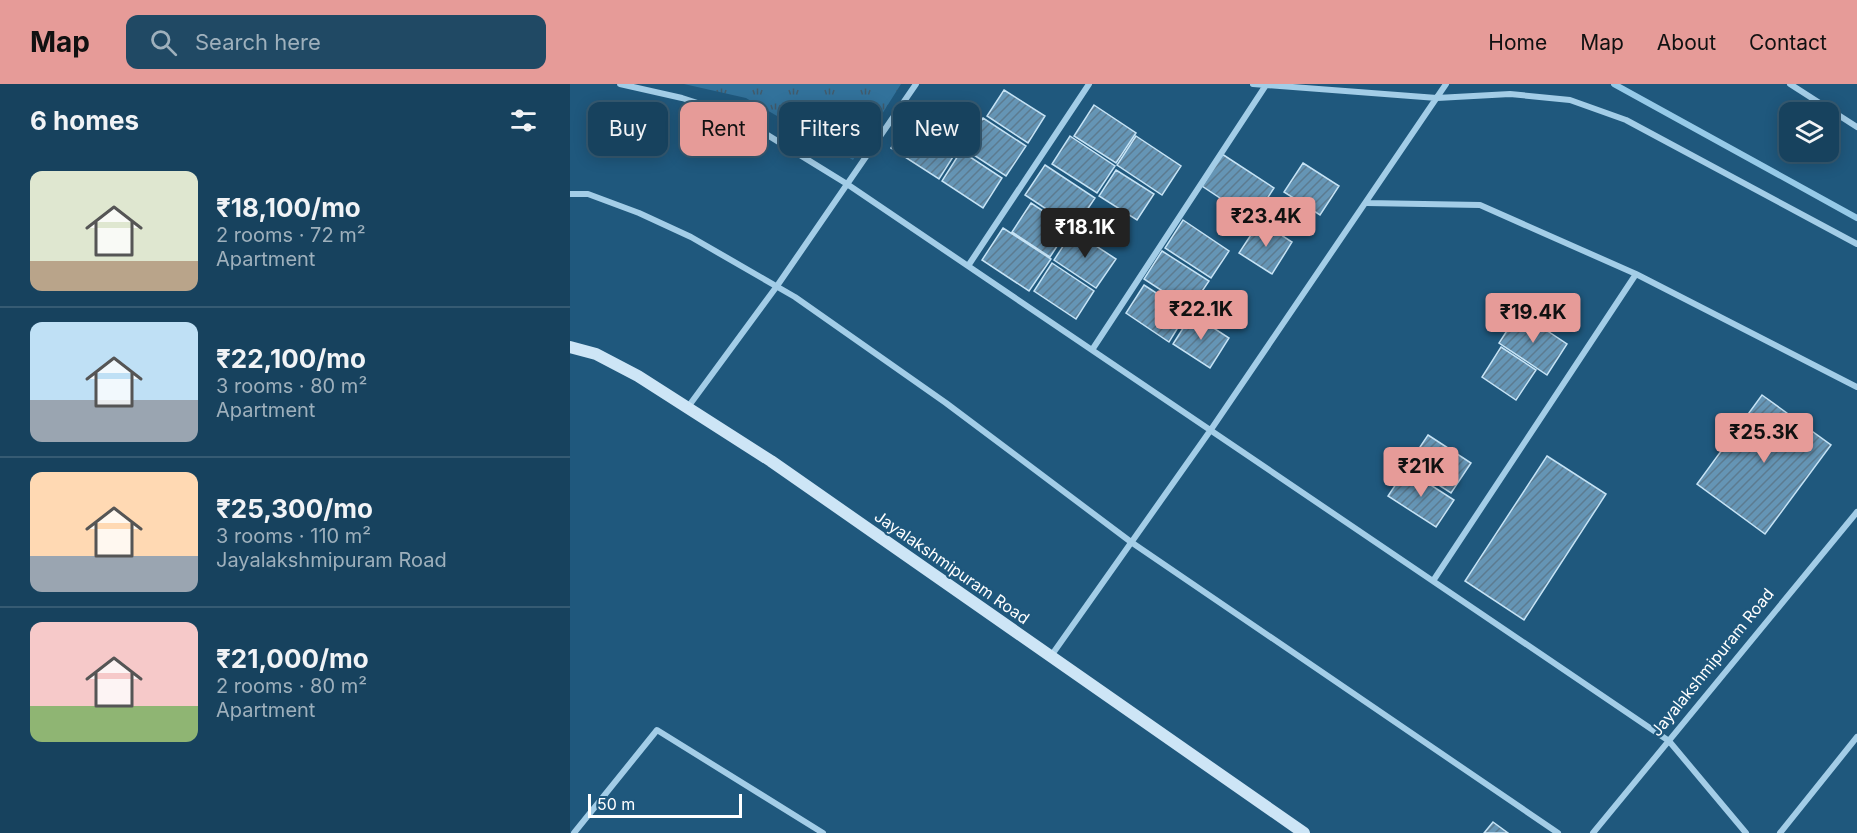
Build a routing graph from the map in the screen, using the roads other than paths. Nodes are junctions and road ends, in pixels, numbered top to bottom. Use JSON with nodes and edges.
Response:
{"nodes":[{"id":1,"x":620,"y":84,"type":"edge"},
{"id":2,"x":916,"y":84,"type":"edge"},
{"id":3,"x":1089,"y":84,"type":"edge"},
{"id":4,"x":1253,"y":84,"type":"edge"},
{"id":5,"x":1446,"y":84,"type":"edge"},
{"id":6,"x":1790,"y":84,"type":"edge"},
{"id":7,"x":1266,"y":85,"type":"edge"},
{"id":8,"x":1437,"y":98,"type":"junction"},
{"id":9,"x":1857,"y":127,"type":"edge"},
{"id":10,"x":847,"y":184,"type":"junction"},
{"id":11,"x":570,"y":194,"type":"edge"},
{"id":12,"x":1367,"y":203,"type":"junction"},
{"id":13,"x":1857,"y":244,"type":"edge"},
{"id":14,"x":968,"y":266,"type":"junction"},
{"id":15,"x":1636,"y":274,"type":"junction"},
{"id":16,"x":777,"y":286,"type":"junction"},
{"id":17,"x":570,"y":347,"type":"edge"},
{"id":18,"x":1092,"y":350,"type":"junction"},
{"id":19,"x":1857,"y":387,"type":"edge"},
{"id":20,"x":687,"y":408,"type":"junction"},
{"id":21,"x":1210,"y":432,"type":"junction"},
{"id":22,"x":1857,"y":512,"type":"edge"},
{"id":23,"x":1131,"y":542,"type":"junction"},
{"id":24,"x":1433,"y":581,"type":"junction"},
{"id":25,"x":1051,"y":656,"type":"junction"},
{"id":26,"x":1857,"y":737,"type":"edge"},
{"id":27,"x":1669,"y":741,"type":"junction"},
{"id":28,"x":574,"y":833,"type":"edge"},
{"id":29,"x":823,"y":833,"type":"edge"},
{"id":30,"x":1304,"y":833,"type":"edge"},
{"id":31,"x":1558,"y":833,"type":"edge"},
{"id":32,"x":1593,"y":833,"type":"edge"},
{"id":33,"x":1746,"y":833,"type":"edge"},
{"id":34,"x":1780,"y":833,"type":"edge"}],
"edges":[{"from":1,"to":10,"type":"street"},
{"from":2,"to":10,"type":"street"},
{"from":3,"to":14,"type":"street"},
{"from":4,"to":7,"type":"street"},
{"from":5,"to":8,"type":"street"},
{"from":6,"to":9,"type":"street"},
{"from":7,"to":8,"type":"street"},
{"from":7,"to":18,"type":"street"},
{"from":8,"to":12,"type":"street"},
{"from":8,"to":13,"type":"street"},
{"from":10,"to":14,"type":"street"},
{"from":10,"to":16,"type":"street"},
{"from":11,"to":16,"type":"street"},
{"from":12,"to":15,"type":"street"},
{"from":12,"to":21,"type":"street"},
{"from":14,"to":18,"type":"street"},
{"from":15,"to":19,"type":"street"},
{"from":15,"to":24,"type":"street"},
{"from":16,"to":20,"type":"street"},
{"from":16,"to":23,"type":"street"},
{"from":17,"to":20,"type":"street","name":"Jayalakshmipuram Road"},
{"from":18,"to":21,"type":"street"},
{"from":20,"to":25,"type":"street","name":"Jayalakshmipuram Road"},
{"from":21,"to":23,"type":"street"},
{"from":21,"to":24,"type":"street"},
{"from":22,"to":27,"type":"street","name":"Jayalakshmipuram Road"},
{"from":23,"to":25,"type":"street"},
{"from":23,"to":31,"type":"street"},
{"from":24,"to":27,"type":"street"},
{"from":25,"to":30,"type":"street","name":"Jayalakshmipuram Road"},
{"from":26,"to":34,"type":"street"},
{"from":27,"to":32,"type":"street","name":"Jayalakshmipuram Road"},
{"from":27,"to":33,"type":"street"},
{"from":28,"to":29,"type":"street"}]}
